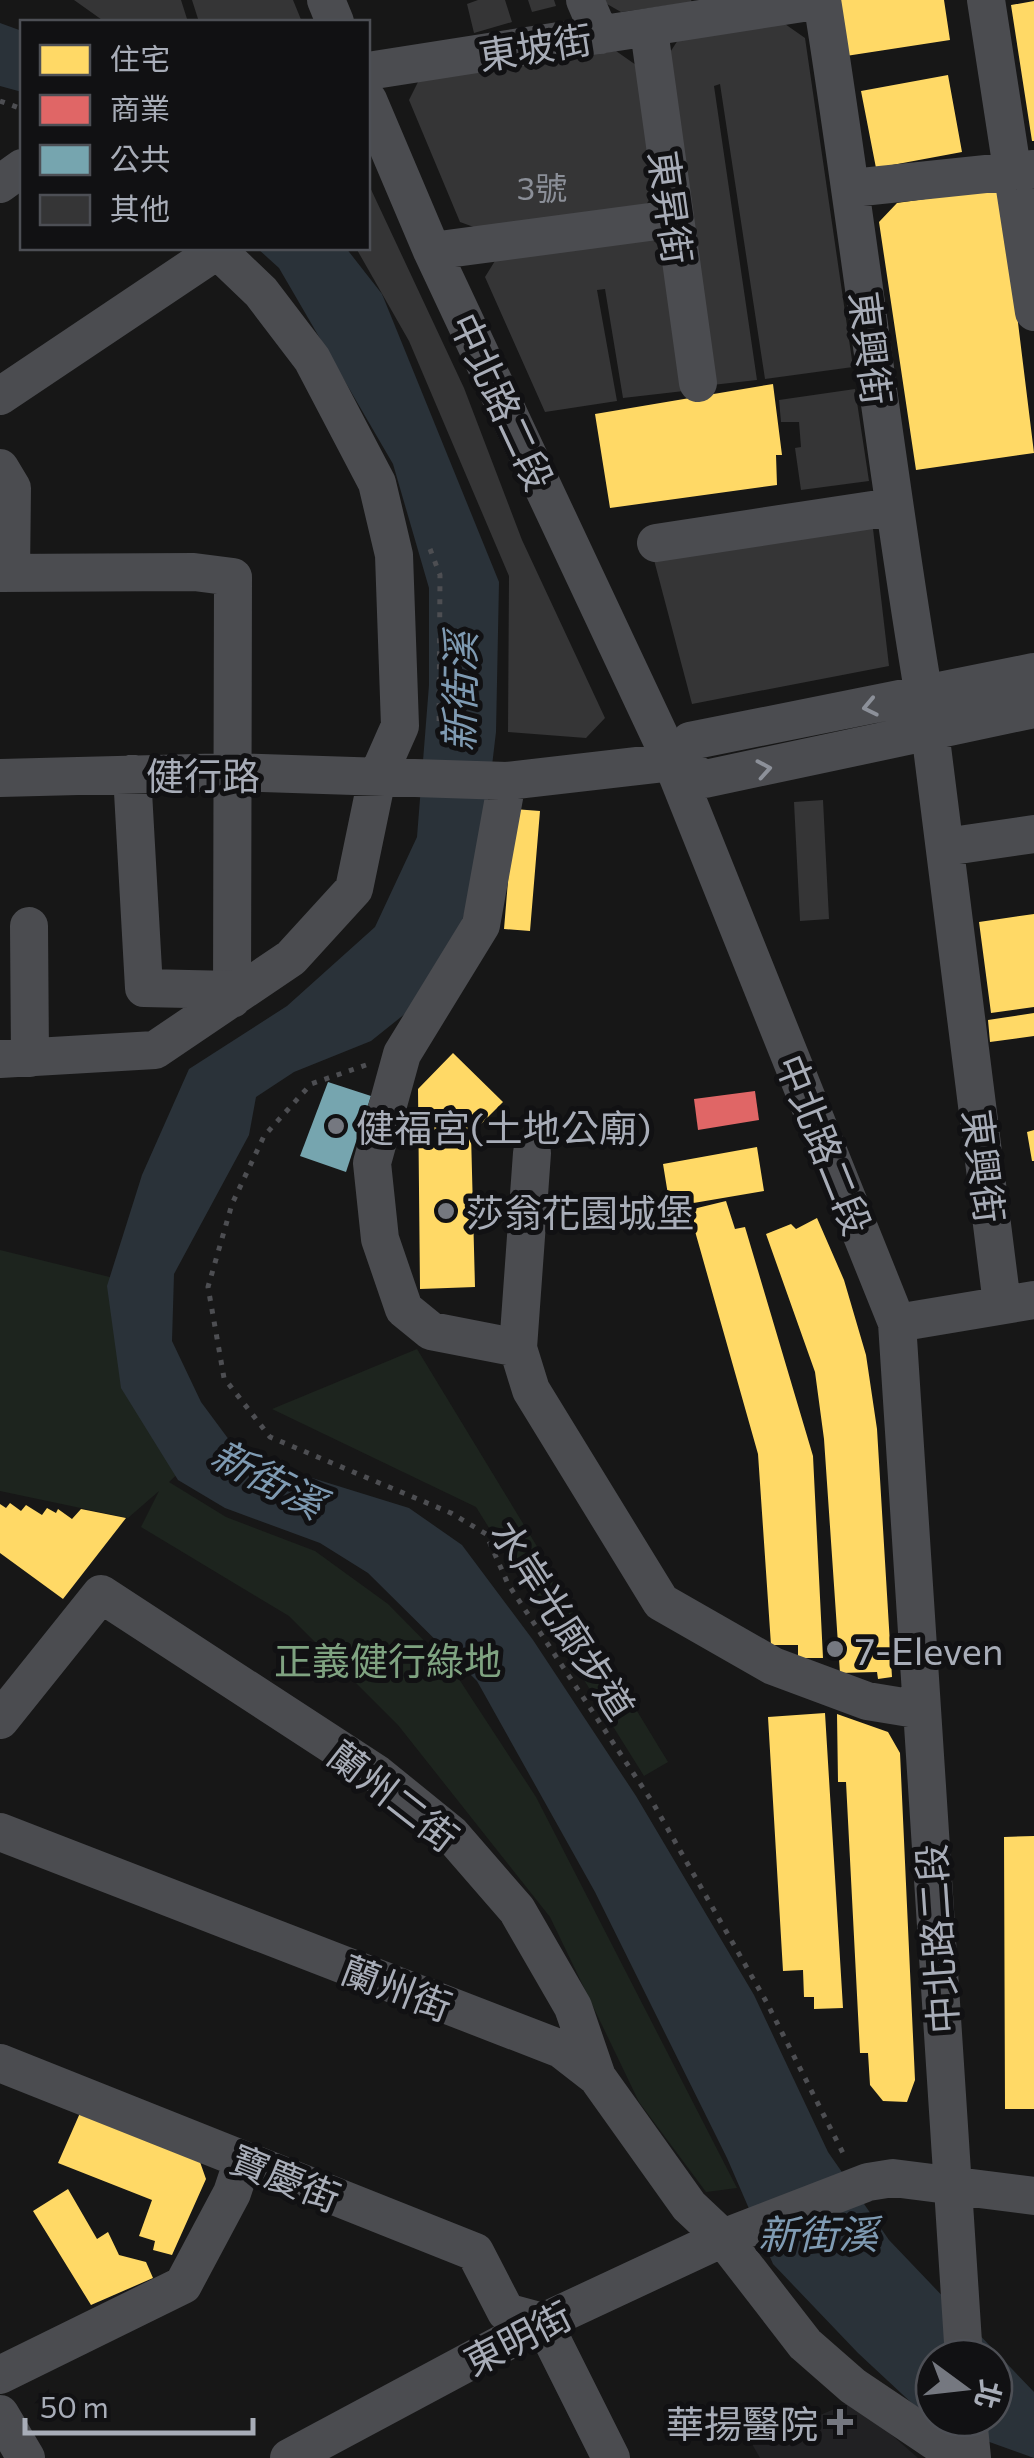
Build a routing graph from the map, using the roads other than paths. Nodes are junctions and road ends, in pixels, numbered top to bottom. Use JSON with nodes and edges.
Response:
{"nodes":[{"id":1,"x":586,"y":0,"type":"edge"},
{"id":2,"x":822,"y":0,"type":"edge"},
{"id":3,"x":986,"y":0,"type":"edge"},
{"id":4,"x":648,"y":30,"type":"junction"},
{"id":5,"x":600,"y":36,"type":"junction"},
{"id":6,"x":370,"y":71,"type":"edge"},
{"id":7,"x":370,"y":105,"type":"edge"},
{"id":8,"x":1023,"y":170,"type":"edge"},
{"id":9,"x":852,"y":188,"type":"junction"},
{"id":10,"x":672,"y":219,"type":"junction"},
{"id":11,"x":215,"y":250,"type":"edge"},
{"id":12,"x":217,"y":250,"type":"edge"},
{"id":13,"x":432,"y":251,"type":"junction"},
{"id":14,"x":1034,"y":312,"type":"edge"},
{"id":15,"x":698,"y":383,"type":"dead end"},
{"id":16,"x":0,"y":396,"type":"edge"},
{"id":17,"x":0,"y":468,"type":"edge"},
{"id":18,"x":892,"y":507,"type":"junction"},
{"id":19,"x":656,"y":543,"type":"dead end"},
{"id":20,"x":6,"y":573,"type":"edge"},
{"id":21,"x":1034,"y":672,"type":"edge"},
{"id":22,"x":1034,"y":709,"type":"edge"},
{"id":23,"x":927,"y":714,"type":"junction"},
{"id":24,"x":672,"y":762,"type":"junction"},
{"id":25,"x":234,"y":772,"type":"junction"},
{"id":26,"x":132,"y":774,"type":"junction"},
{"id":27,"x":0,"y":778,"type":"edge"},
{"id":28,"x":391,"y":778,"type":"junction"},
{"id":29,"x":502,"y":780,"type":"junction"},
{"id":30,"x":1034,"y":834,"type":"edge"},
{"id":31,"x":945,"y":847,"type":"junction"},
{"id":32,"x":29,"y":926,"type":"dead end"},
{"id":33,"x":232,"y":994,"type":"junction"},
{"id":34,"x":15,"y":1058,"type":"edge"},
{"id":35,"x":532,"y":1154,"type":"dead end"},
{"id":36,"x":1018,"y":1302,"type":"edge"},
{"id":37,"x":897,"y":1323,"type":"junction"},
{"id":38,"x":518,"y":1348,"type":"junction"},
{"id":39,"x":922,"y":1710,"type":"junction"},
{"id":40,"x":0,"y":1720,"type":"edge"},
{"id":41,"x":0,"y":1832,"type":"edge"},
{"id":42,"x":0,"y":2063,"type":"edge"},
{"id":43,"x":597,"y":2077,"type":"junction"},
{"id":44,"x":244,"y":2160,"type":"junction"},
{"id":45,"x":952,"y":2183,"type":"junction"},
{"id":46,"x":1034,"y":2196,"type":"edge"},
{"id":47,"x":736,"y":2234,"type":"junction"},
{"id":48,"x":543,"y":2322,"type":"junction"},
{"id":49,"x":962,"y":2338,"type":"edge"},
{"id":50,"x":0,"y":2375,"type":"edge"},
{"id":51,"x":0,"y":2414,"type":"edge"},
{"id":52,"x":967,"y":2446,"type":"edge"},
{"id":53,"x":26,"y":2458,"type":"edge"},
{"id":54,"x":290,"y":2458,"type":"edge"},
{"id":55,"x":611,"y":2458,"type":"edge"}],
"edges":[{"from":1,"to":5,"type":"street"},
{"from":2,"to":4,"type":"street","name":"東坡街"},
{"from":2,"to":9,"type":"street","name":"東興街"},
{"from":3,"to":8,"type":"street"},
{"from":4,"to":5,"type":"street","name":"東坡街"},
{"from":4,"to":10,"type":"street","name":"東昇街"},
{"from":5,"to":6,"type":"street","name":"東坡街"},
{"from":7,"to":13,"type":"street","name":"中北路二段"},
{"from":8,"to":9,"type":"street"},
{"from":8,"to":14,"type":"street"},
{"from":9,"to":18,"type":"street","name":"東興街"},
{"from":10,"to":13,"type":"street"},
{"from":10,"to":15,"type":"street","name":"東昇街"},
{"from":11,"to":16,"type":"street"},
{"from":12,"to":28,"type":"street"},
{"from":13,"to":24,"type":"street","name":"中北路二段"},
{"from":17,"to":20,"type":"street"},
{"from":18,"to":19,"type":"street"},
{"from":18,"to":23,"type":"street","name":"東興街"},
{"from":20,"to":25,"type":"street"},
{"from":21,"to":23,"type":"street"},
{"from":22,"to":23,"type":"street"},
{"from":23,"to":24,"type":"street"},
{"from":23,"to":31,"type":"street","name":"東興街"},
{"from":24,"to":29,"type":"street"},
{"from":24,"to":37,"type":"street","name":"中北路二段"},
{"from":25,"to":26,"type":"street","name":"健行路"},
{"from":25,"to":28,"type":"street","name":"健行路"},
{"from":25,"to":33,"type":"street"},
{"from":26,"to":27,"type":"street","name":"健行路"},
{"from":26,"to":33,"type":"street"},
{"from":28,"to":29,"type":"street","name":"健行路"},
{"from":28,"to":33,"type":"street"},
{"from":29,"to":38,"type":"street"},
{"from":30,"to":31,"type":"street"},
{"from":31,"to":36,"type":"street","name":"東興街"},
{"from":32,"to":34,"type":"street"},
{"from":33,"to":34,"type":"street"},
{"from":35,"to":38,"type":"street"},
{"from":36,"to":37,"type":"street"},
{"from":37,"to":39,"type":"street","name":"中北路二段"},
{"from":38,"to":39,"type":"street"},
{"from":39,"to":45,"type":"street","name":"中北路二段"},
{"from":40,"to":43,"type":"street","name":"蘭州二街"},
{"from":41,"to":43,"type":"street","name":"蘭州街"},
{"from":42,"to":44,"type":"street","name":"寶慶街"},
{"from":43,"to":47,"type":"street","name":"蘭州街"},
{"from":44,"to":48,"type":"street","name":"寶慶街"},
{"from":44,"to":50,"type":"street"},
{"from":45,"to":46,"type":"street"},
{"from":45,"to":47,"type":"street","name":"東明街"},
{"from":45,"to":49,"type":"street","name":"中北路二段"},
{"from":47,"to":48,"type":"street","name":"東明街"},
{"from":47,"to":52,"type":"street","name":"蘭州街"},
{"from":48,"to":54,"type":"street","name":"東明街"},
{"from":48,"to":55,"type":"street"},
{"from":51,"to":53,"type":"street"}]}
